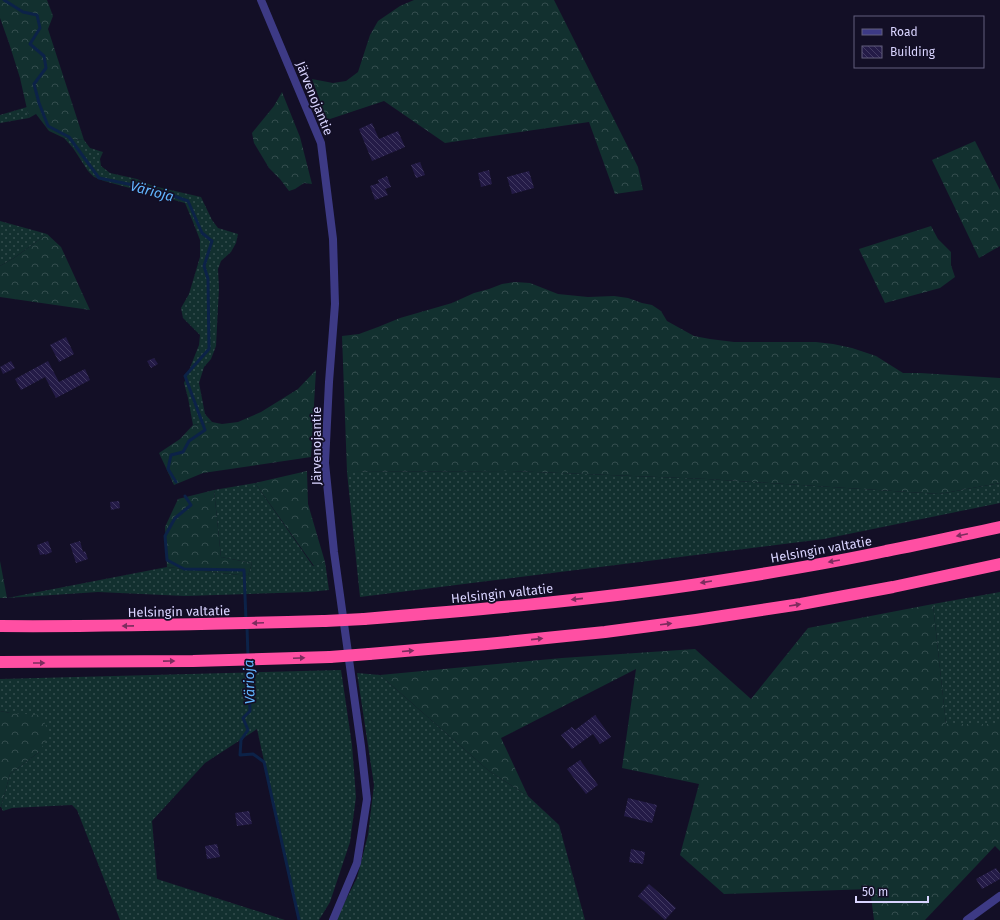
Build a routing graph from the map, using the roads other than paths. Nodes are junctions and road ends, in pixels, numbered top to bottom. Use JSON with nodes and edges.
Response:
{"nodes":[{"id":1,"x":261,"y":0,"type":"edge"},
{"id":2,"x":1000,"y":527,"type":"edge"},
{"id":3,"x":1000,"y":564,"type":"edge"},
{"id":4,"x":0,"y":626,"type":"edge"},
{"id":5,"x":0,"y":662,"type":"edge"},
{"id":6,"x":1000,"y":896,"type":"edge"},
{"id":7,"x":332,"y":920,"type":"edge"},
{"id":8,"x":967,"y":920,"type":"edge"}],
"edges":[{"from":1,"to":7,"type":"street","name":"Järvenojantie"},
{"from":2,"to":4,"type":"highway","name":"Helsingin valtatie","one_way":true,"bridge":true},
{"from":5,"to":3,"type":"highway","one_way":true,"bridge":true},
{"from":6,"to":8,"type":"street"}]}
